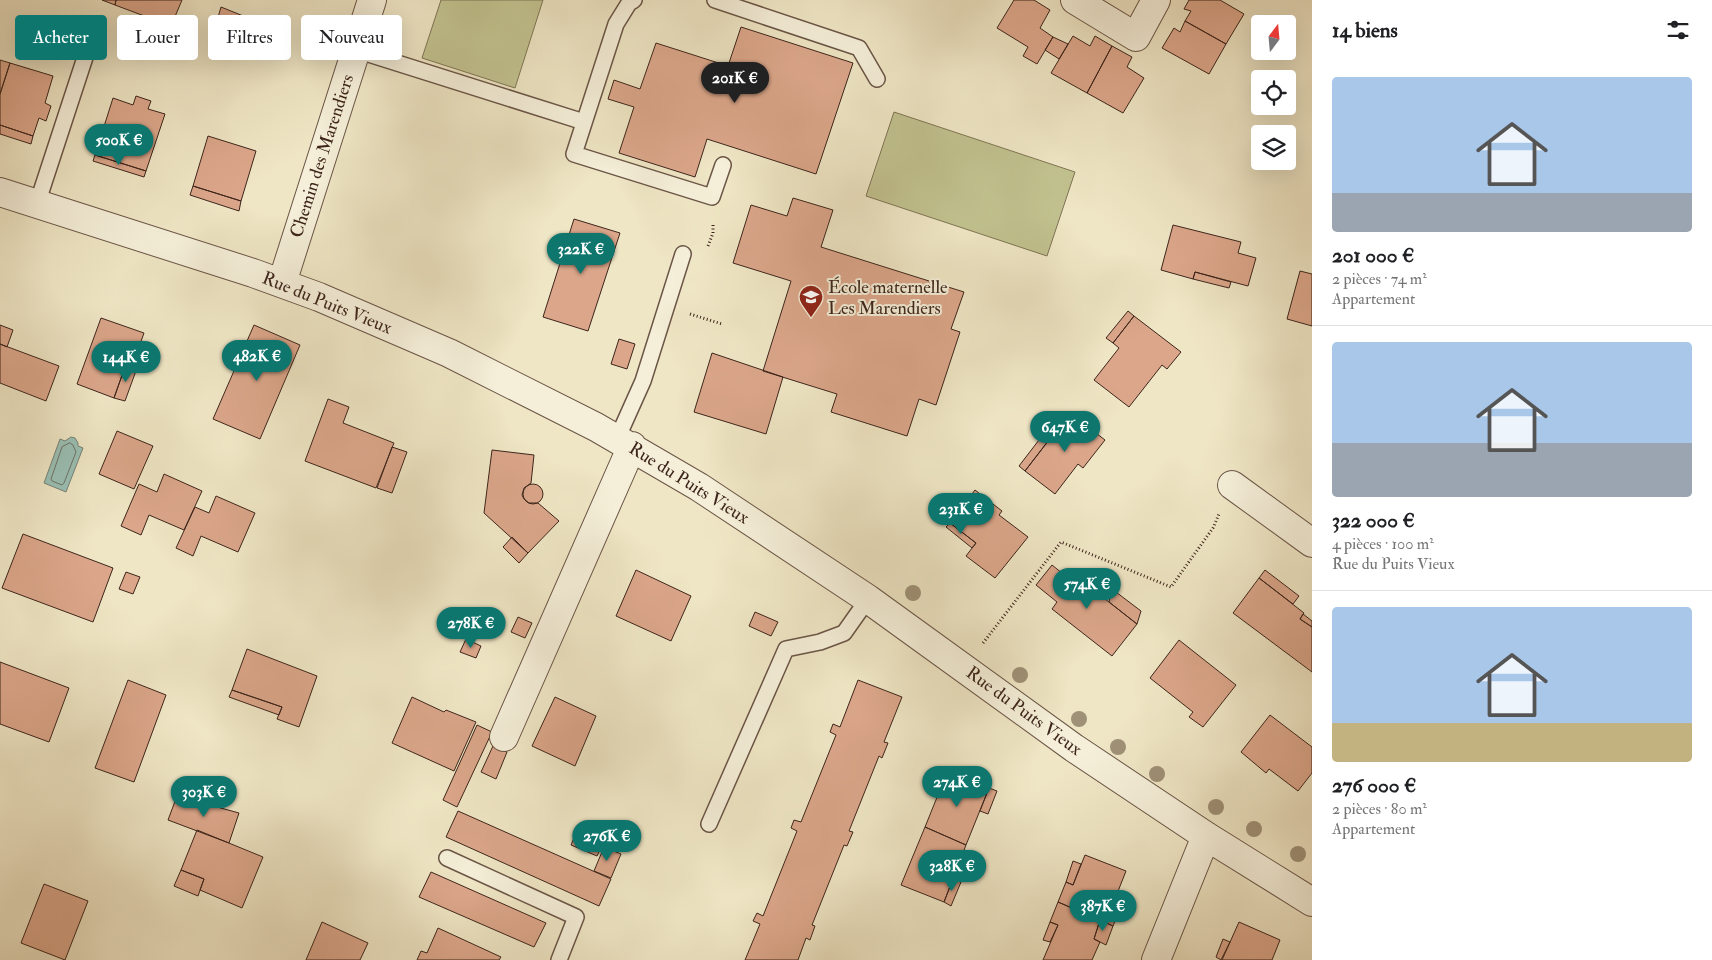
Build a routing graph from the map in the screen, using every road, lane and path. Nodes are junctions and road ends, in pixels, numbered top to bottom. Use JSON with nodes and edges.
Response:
{"nodes":[{"id":1,"x":372,"y":0,"type":"edge"},
{"id":2,"x":634,"y":0,"type":"edge"},
{"id":3,"x":715,"y":0,"type":"edge"},
{"id":4,"x":1075,"y":0,"type":"edge"},
{"id":5,"x":1156,"y":0,"type":"edge"},
{"id":6,"x":367,"y":15,"type":"edge"},
{"id":7,"x":84,"y":60,"type":"edge"},
{"id":8,"x":353,"y":60,"type":"edge"},
{"id":9,"x":388,"y":60,"type":"edge"},
{"id":10,"x":877,"y":79,"type":"dead end"},
{"id":11,"x":584,"y":122,"type":"junction"},
{"id":12,"x":723,"y":165,"type":"dead end"},
{"id":13,"x":0,"y":192,"type":"edge"},
{"id":14,"x":37,"y":204,"type":"junction"},
{"id":15,"x":683,"y":254,"type":"dead end"},
{"id":16,"x":282,"y":283,"type":"junction"},
{"id":17,"x":687,"y":313,"type":"dead end"},
{"id":18,"x":722,"y":324,"type":"dead end"},
{"id":19,"x":624,"y":443,"type":"junction"},
{"id":20,"x":1232,"y":485,"type":"joint"},
{"id":21,"x":1312,"y":543,"type":"edge"},
{"id":22,"x":868,"y":599,"type":"junction"},
{"id":23,"x":964,"y":668,"type":"junction"},
{"id":24,"x":504,"y":737,"type":"dead end"},
{"id":25,"x":709,"y":824,"type":"dead end"},
{"id":26,"x":1206,"y":836,"type":"junction"},
{"id":27,"x":447,"y":858,"type":"dead end"},
{"id":28,"x":1312,"y":902,"type":"edge"},
{"id":29,"x":559,"y":960,"type":"edge"},
{"id":30,"x":1156,"y":960,"type":"edge"}],
"edges":[{"from":1,"to":6,"type":"street","name":"Chemin des Marendiers"},
{"from":2,"to":11,"type":"lane"},
{"from":3,"to":10,"type":"lane"},
{"from":4,"to":5,"type":"street"},
{"from":7,"to":14,"type":"lane"},
{"from":8,"to":16,"type":"street","name":"Chemin des Marendiers"},
{"from":9,"to":11,"type":"lane"},
{"from":11,"to":12,"type":"lane"},
{"from":13,"to":14,"type":"street","name":"Rue du Puits Vieux"},
{"from":14,"to":16,"type":"street","name":"Rue du Puits Vieux"},
{"from":15,"to":19,"type":"lane"},
{"from":16,"to":19,"type":"street","name":"Rue du Puits Vieux"},
{"from":17,"to":18,"type":"path"},
{"from":19,"to":22,"type":"street","name":"Rue du Puits Vieux"},
{"from":19,"to":24,"type":"street"},
{"from":20,"to":21,"type":"street"},
{"from":20,"to":23,"type":"path"},
{"from":22,"to":23,"type":"street","name":"Rue du Puits Vieux"},
{"from":22,"to":25,"type":"lane"},
{"from":23,"to":26,"type":"street","name":"Rue du Puits Vieux"},
{"from":26,"to":28,"type":"street","name":"Rue du Puits Vieux"},
{"from":26,"to":30,"type":"street"},
{"from":27,"to":29,"type":"lane"}]}
